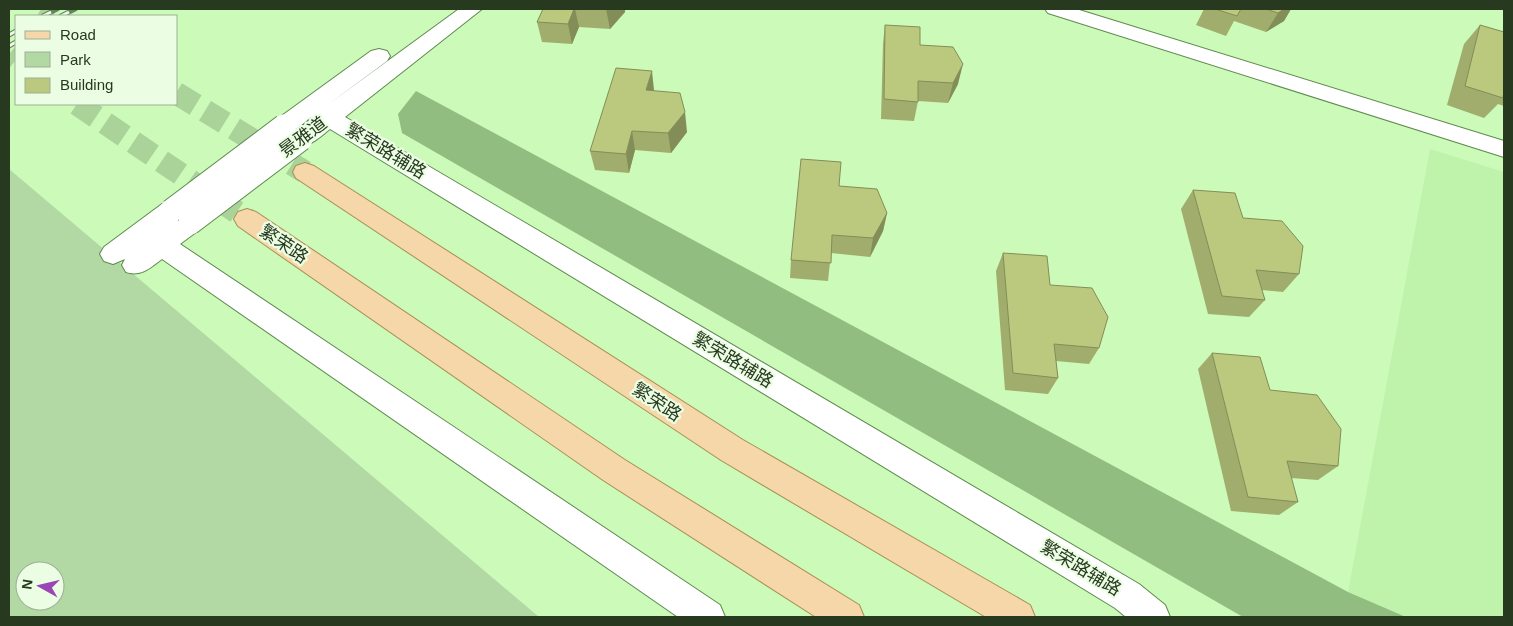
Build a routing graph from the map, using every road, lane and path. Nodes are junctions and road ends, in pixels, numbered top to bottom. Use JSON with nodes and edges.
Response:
{"nodes":[{"id":1,"x":442,"y":9,"type":"edge"},
{"id":2,"x":472,"y":9,"type":"edge"},
{"id":3,"x":1055,"y":9,"type":"edge"},
{"id":4,"x":320,"y":112,"type":"junction"},
{"id":5,"x":1504,"y":150,"type":"edge"},
{"id":6,"x":305,"y":172,"type":"tunnel mouth"},
{"id":7,"x":247,"y":219,"type":"tunnel mouth"},
{"id":8,"x":151,"y":239,"type":"junction"},
{"id":9,"x":124,"y":259,"type":"dead end"},
{"id":10,"x":708,"y":617,"type":"edge"},
{"id":11,"x":847,"y":617,"type":"edge"},
{"id":12,"x":1018,"y":617,"type":"edge"},
{"id":13,"x":1152,"y":617,"type":"edge"}],
"edges":[{"from":1,"to":4,"type":"street","name":"景雅道"},
{"from":2,"to":4,"type":"street","name":"景雅道"},
{"from":3,"to":5,"type":"street"},
{"from":4,"to":8,"type":"street","name":"景雅道","bridge":true},
{"from":4,"to":13,"type":"street","name":"繁荣路辅路"},
{"from":6,"to":12,"type":"main road","name":"繁荣路"},
{"from":7,"to":11,"type":"main road","name":"繁荣路"},
{"from":8,"to":9,"type":"street","name":"景雅道"},
{"from":8,"to":10,"type":"street"}]}
